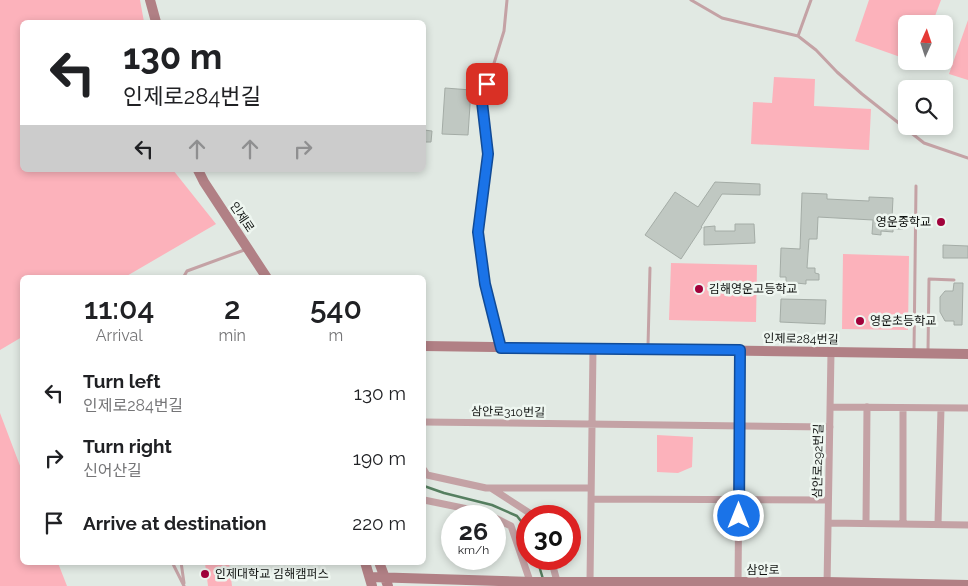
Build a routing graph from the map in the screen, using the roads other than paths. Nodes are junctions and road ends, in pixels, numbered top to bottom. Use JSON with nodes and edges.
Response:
{"nodes":[{"id":1,"x":150,"y":0,"type":"edge"},
{"id":2,"x":507,"y":0,"type":"edge"},
{"id":3,"x":691,"y":0,"type":"edge"},
{"id":4,"x":811,"y":0,"type":"edge"},
{"id":5,"x":155,"y":20,"type":"edge"},
{"id":6,"x":798,"y":36,"type":"junction"},
{"id":7,"x":968,"y":158,"type":"edge"},
{"id":8,"x":199,"y":172,"type":"edge"},
{"id":9,"x":916,"y":186,"type":"dead end"},
{"id":10,"x":248,"y":249,"type":"junction"},
{"id":11,"x":650,"y":268,"type":"dead end"},
{"id":12,"x":185,"y":275,"type":"edge"},
{"id":13,"x":265,"y":275,"type":"edge"},
{"id":14,"x":954,"y":280,"type":"dead end"},
{"id":15,"x":426,"y":346,"type":"edge"},
{"id":16,"x":501,"y":348,"type":"junction"},
{"id":17,"x":592,"y":348,"type":"junction"},
{"id":18,"x":648,"y":350,"type":"junction"},
{"id":19,"x":740,"y":350,"type":"junction"},
{"id":20,"x":832,"y":352,"type":"junction"},
{"id":21,"x":914,"y":354,"type":"junction"},
{"id":22,"x":928,"y":354,"type":"junction"},
{"id":23,"x":968,"y":354,"type":"edge"},
{"id":24,"x":830,"y":407,"type":"junction"},
{"id":25,"x":867,"y":407,"type":"junction"},
{"id":26,"x":903,"y":408,"type":"junction"},
{"id":27,"x":941,"y":408,"type":"junction"},
{"id":28,"x":968,"y":408,"type":"edge"},
{"id":29,"x":426,"y":422,"type":"edge"},
{"id":30,"x":592,"y":425,"type":"junction"},
{"id":31,"x":740,"y":426,"type":"junction"},
{"id":32,"x":830,"y":427,"type":"junction"},
{"id":33,"x":426,"y":472,"type":"edge"},
{"id":34,"x":491,"y":488,"type":"junction"},
{"id":35,"x":591,"y":488,"type":"junction"},
{"id":36,"x":591,"y":499,"type":"junction"},
{"id":37,"x":426,"y":500,"type":"edge"},
{"id":38,"x":739,"y":500,"type":"junction"},
{"id":39,"x":828,"y":500,"type":"junction"},
{"id":40,"x":448,"y":505,"type":"edge"},
{"id":41,"x":517,"y":505,"type":"edge"},
{"id":42,"x":828,"y":523,"type":"junction"},
{"id":43,"x":866,"y":523,"type":"junction"},
{"id":44,"x":506,"y":524,"type":"edge"},
{"id":45,"x":903,"y":524,"type":"junction"},
{"id":46,"x":938,"y":524,"type":"junction"},
{"id":47,"x":968,"y":525,"type":"edge"},
{"id":48,"x":174,"y":565,"type":"edge"},
{"id":49,"x":181,"y":565,"type":"edge"},
{"id":50,"x":366,"y":565,"type":"edge"},
{"id":51,"x":380,"y":565,"type":"edge"},
{"id":52,"x":553,"y":570,"type":"edge"},
{"id":53,"x":371,"y":581,"type":"edge"},
{"id":54,"x":387,"y":582,"type":"edge"},
{"id":55,"x":590,"y":582,"type":"junction"},
{"id":56,"x":532,"y":583,"type":"edge"},
{"id":57,"x":556,"y":583,"type":"edge"},
{"id":58,"x":738,"y":584,"type":"edge"},
{"id":59,"x":827,"y":584,"type":"edge"},
{"id":60,"x":968,"y":585,"type":"edge"},
{"id":61,"x":184,"y":586,"type":"edge"}],
"edges":[{"from":1,"to":5,"type":"main road"},
{"from":2,"to":16,"type":"lane"},
{"from":3,"to":6,"type":"lane"},
{"from":4,"to":6,"type":"lane"},
{"from":6,"to":7,"type":"lane"},
{"from":8,"to":10,"type":"main road","name":"인제로"},
{"from":9,"to":21,"type":"lane"},
{"from":10,"to":12,"type":"lane"},
{"from":10,"to":13,"type":"main road","name":"인제로"},
{"from":11,"to":18,"type":"lane"},
{"from":14,"to":22,"type":"lane"},
{"from":15,"to":16,"type":"main road","name":"인제로284번길"},
{"from":16,"to":17,"type":"main road","name":"인제로284번길"},
{"from":17,"to":18,"type":"main road","name":"인제로284번길"},
{"from":17,"to":30,"type":"street"},
{"from":18,"to":19,"type":"main road","name":"인제로284번길"},
{"from":19,"to":20,"type":"main road","name":"인제로284번길"},
{"from":19,"to":31,"type":"street"},
{"from":20,"to":21,"type":"main road","name":"인제로284번길"},
{"from":20,"to":24,"type":"street"},
{"from":21,"to":22,"type":"main road","name":"인제로284번길"},
{"from":22,"to":23,"type":"main road","name":"인제로284번길"},
{"from":24,"to":25,"type":"street","name":"삼안로292번길"},
{"from":24,"to":32,"type":"street","name":"삼안로292번길"},
{"from":25,"to":26,"type":"street","name":"삼안로292번길"},
{"from":25,"to":43,"type":"street"},
{"from":26,"to":27,"type":"street","name":"삼안로292번길"},
{"from":26,"to":45,"type":"street"},
{"from":27,"to":28,"type":"street","name":"삼안로292번길"},
{"from":27,"to":46,"type":"street"},
{"from":29,"to":30,"type":"street","name":"삼안로310번길"},
{"from":30,"to":31,"type":"street","name":"삼안로310번길"},
{"from":30,"to":35,"type":"street"},
{"from":31,"to":32,"type":"street","name":"삼안로310번길"},
{"from":31,"to":38,"type":"street"},
{"from":32,"to":39,"type":"street","name":"삼안로292번길"},
{"from":33,"to":34,"type":"street"},
{"from":34,"to":35,"type":"street"},
{"from":34,"to":41,"type":"street"},
{"from":35,"to":36,"type":"street"},
{"from":36,"to":38,"type":"street"},
{"from":36,"to":55,"type":"street"},
{"from":37,"to":40,"type":"street"},
{"from":38,"to":39,"type":"street"},
{"from":38,"to":58,"type":"street"},
{"from":39,"to":42,"type":"street","name":"삼안로292번길"},
{"from":42,"to":43,"type":"street"},
{"from":42,"to":59,"type":"street","name":"삼안로292번길"},
{"from":43,"to":45,"type":"street"},
{"from":44,"to":56,"type":"street"},
{"from":45,"to":46,"type":"street"},
{"from":46,"to":47,"type":"street"},
{"from":48,"to":61,"type":"lane"},
{"from":49,"to":61,"type":"lane"},
{"from":50,"to":53,"type":"main road"},
{"from":51,"to":54,"type":"main road"},
{"from":52,"to":57,"type":"street"},
{"from":53,"to":54,"type":"main road"},
{"from":54,"to":56,"type":"main road"},
{"from":55,"to":57,"type":"main road","name":"삼안로"},
{"from":55,"to":58,"type":"main road","name":"삼안로"},
{"from":56,"to":57,"type":"main road","name":"삼안로"},
{"from":58,"to":59,"type":"main road","name":"삼안로"},
{"from":59,"to":60,"type":"main road","name":"삼안로"}]}
